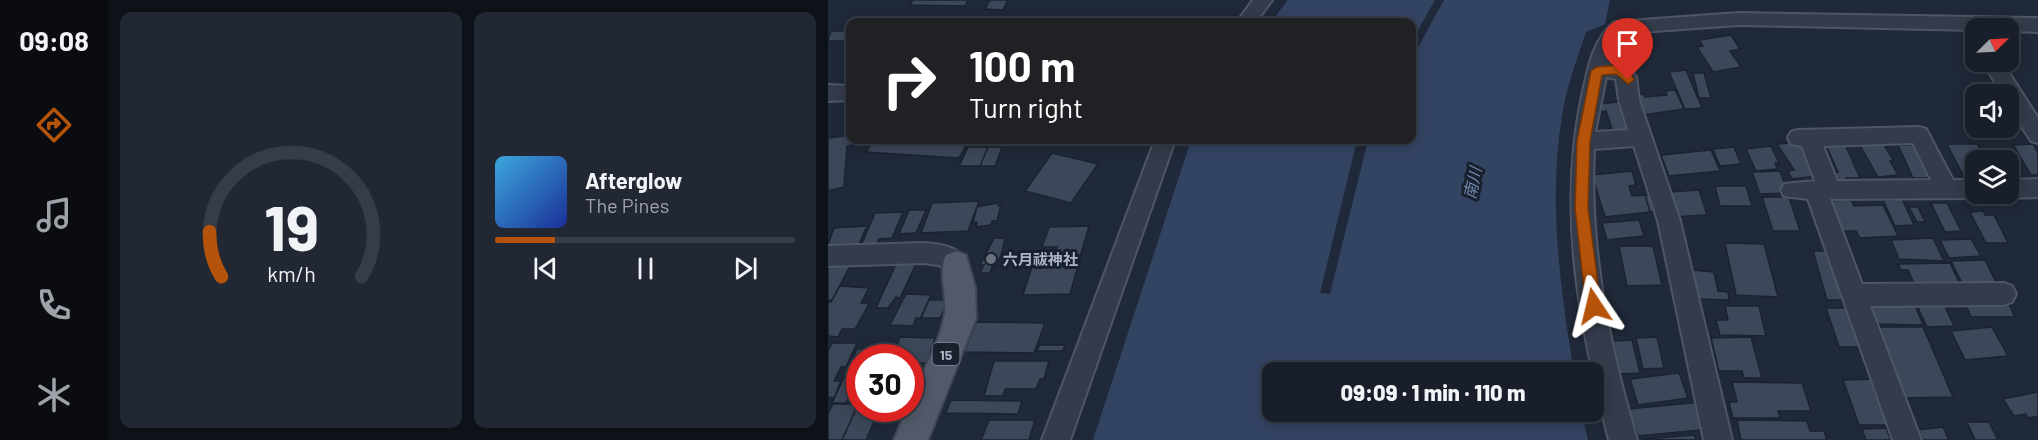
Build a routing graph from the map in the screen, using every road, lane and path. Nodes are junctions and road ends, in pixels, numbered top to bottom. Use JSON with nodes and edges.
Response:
{"nodes":[{"id":1,"x":1263,"y":0,"type":"edge"},
{"id":2,"x":1249,"y":18,"type":"edge"},
{"id":3,"x":2038,"y":25,"type":"edge"},
{"id":4,"x":2019,"y":26,"type":"edge"},
{"id":5,"x":1965,"y":29,"type":"edge"},
{"id":6,"x":1597,"y":71,"type":"junction"},
{"id":7,"x":1998,"y":72,"type":"edge"},
{"id":8,"x":828,"y":93,"type":"edge"},
{"id":9,"x":846,"y":93,"type":"edge"},
{"id":10,"x":2038,"y":135,"type":"edge"},
{"id":11,"x":1642,"y":137,"type":"junction"},
{"id":12,"x":1584,"y":141,"type":"junction"},
{"id":13,"x":1164,"y":144,"type":"edge"},
{"id":14,"x":1946,"y":188,"type":"junction"},
{"id":15,"x":1965,"y":189,"type":"edge"},
{"id":16,"x":2019,"y":189,"type":"edge"},
{"id":17,"x":2038,"y":189,"type":"edge"},
{"id":18,"x":1792,"y":190,"type":"dead end"},
{"id":19,"x":1823,"y":190,"type":"junction"},
{"id":20,"x":828,"y":256,"type":"edge"},
{"id":21,"x":956,"y":264,"type":"joint"},
{"id":22,"x":2004,"y":294,"type":"dead end"},
{"id":23,"x":1854,"y":295,"type":"junction"},
{"id":24,"x":911,"y":440,"type":"edge"},
{"id":25,"x":1056,"y":440,"type":"edge"},
{"id":26,"x":1623,"y":440,"type":"edge"},
{"id":27,"x":1718,"y":440,"type":"edge"},
{"id":28,"x":1907,"y":440,"type":"edge"}],
"edges":[{"from":1,"to":2,"type":"street"},
{"from":3,"to":4,"type":"street"},
{"from":5,"to":6,"type":"street"},
{"from":6,"to":11,"type":"street"},
{"from":6,"to":12,"type":"street"},
{"from":7,"to":10,"type":"street"},
{"from":8,"to":9,"type":"street"},
{"from":11,"to":12,"type":"street"},
{"from":11,"to":27,"type":"street"},
{"from":12,"to":26,"type":"street"},
{"from":13,"to":25,"type":"street"},
{"from":14,"to":15,"type":"street"},
{"from":14,"to":19,"type":"street"},
{"from":14,"to":19,"type":"street"},
{"from":16,"to":17,"type":"street"},
{"from":18,"to":19,"type":"street"},
{"from":19,"to":23,"type":"street"},
{"from":20,"to":21,"type":"street"},
{"from":21,"to":24,"type":"main road","number":"15"},
{"from":22,"to":23,"type":"street"},
{"from":23,"to":28,"type":"street"}]}
